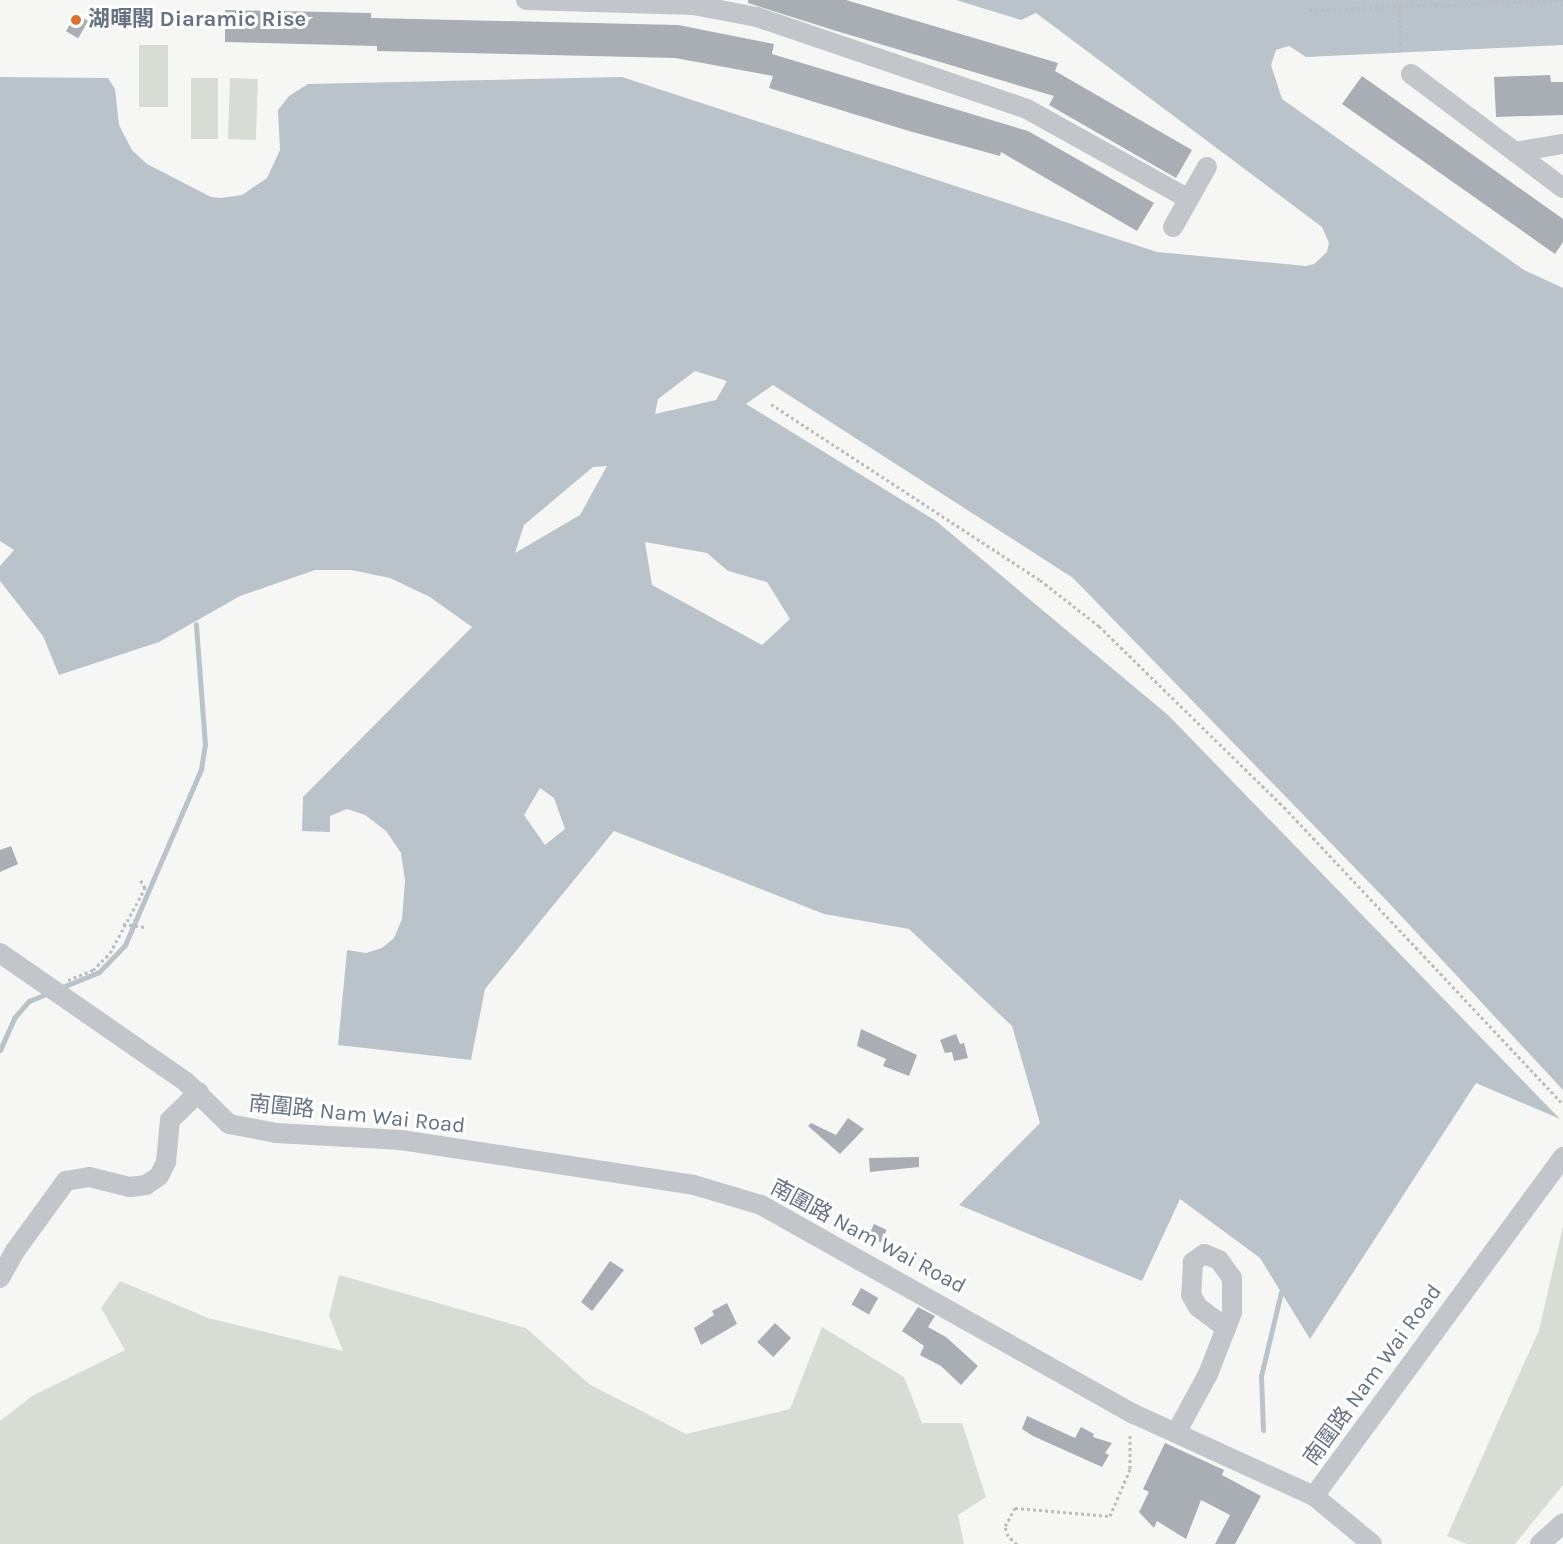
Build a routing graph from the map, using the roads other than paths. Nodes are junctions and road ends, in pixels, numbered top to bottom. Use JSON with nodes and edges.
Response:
{"nodes":[{"id":1,"x":526,"y":0,"type":"edge"},
{"id":2,"x":1411,"y":74,"type":"dead end"},
{"id":3,"x":1563,"y":145,"type":"edge"},
{"id":4,"x":1515,"y":152,"type":"junction"},
{"id":5,"x":1208,"y":167,"type":"dead end"},
{"id":6,"x":1562,"y":187,"type":"edge"},
{"id":7,"x":1189,"y":199,"type":"junction"},
{"id":8,"x":1173,"y":228,"type":"dead end"},
{"id":9,"x":0,"y":953,"type":"edge"},
{"id":10,"x":199,"y":1092,"type":"junction"},
{"id":11,"x":1563,"y":1157,"type":"edge"},
{"id":12,"x":0,"y":1278,"type":"edge"},
{"id":13,"x":1226,"y":1328,"type":"dead end"},
{"id":14,"x":1176,"y":1433,"type":"junction"},
{"id":15,"x":1314,"y":1496,"type":"junction"},
{"id":16,"x":1563,"y":1523,"type":"edge"},
{"id":17,"x":1372,"y":1544,"type":"edge"},
{"id":18,"x":1540,"y":1544,"type":"edge"}],
"edges":[{"from":1,"to":7,"type":"street"},
{"from":2,"to":4,"type":"street"},
{"from":3,"to":4,"type":"street"},
{"from":3,"to":6,"type":"street"},
{"from":4,"to":6,"type":"street"},
{"from":5,"to":7,"type":"street"},
{"from":7,"to":8,"type":"street"},
{"from":9,"to":10,"type":"street","name":"南圍路 Nam Wai Road"},
{"from":10,"to":12,"type":"street"},
{"from":10,"to":14,"type":"street","name":"南圍路 Nam Wai Road"},
{"from":11,"to":15,"type":"street","name":"南圍路 Nam Wai Road"},
{"from":13,"to":14,"type":"street"},
{"from":14,"to":15,"type":"street","name":"南圍路 Nam Wai Road"},
{"from":15,"to":17,"type":"street"},
{"from":16,"to":18,"type":"street"}]}
